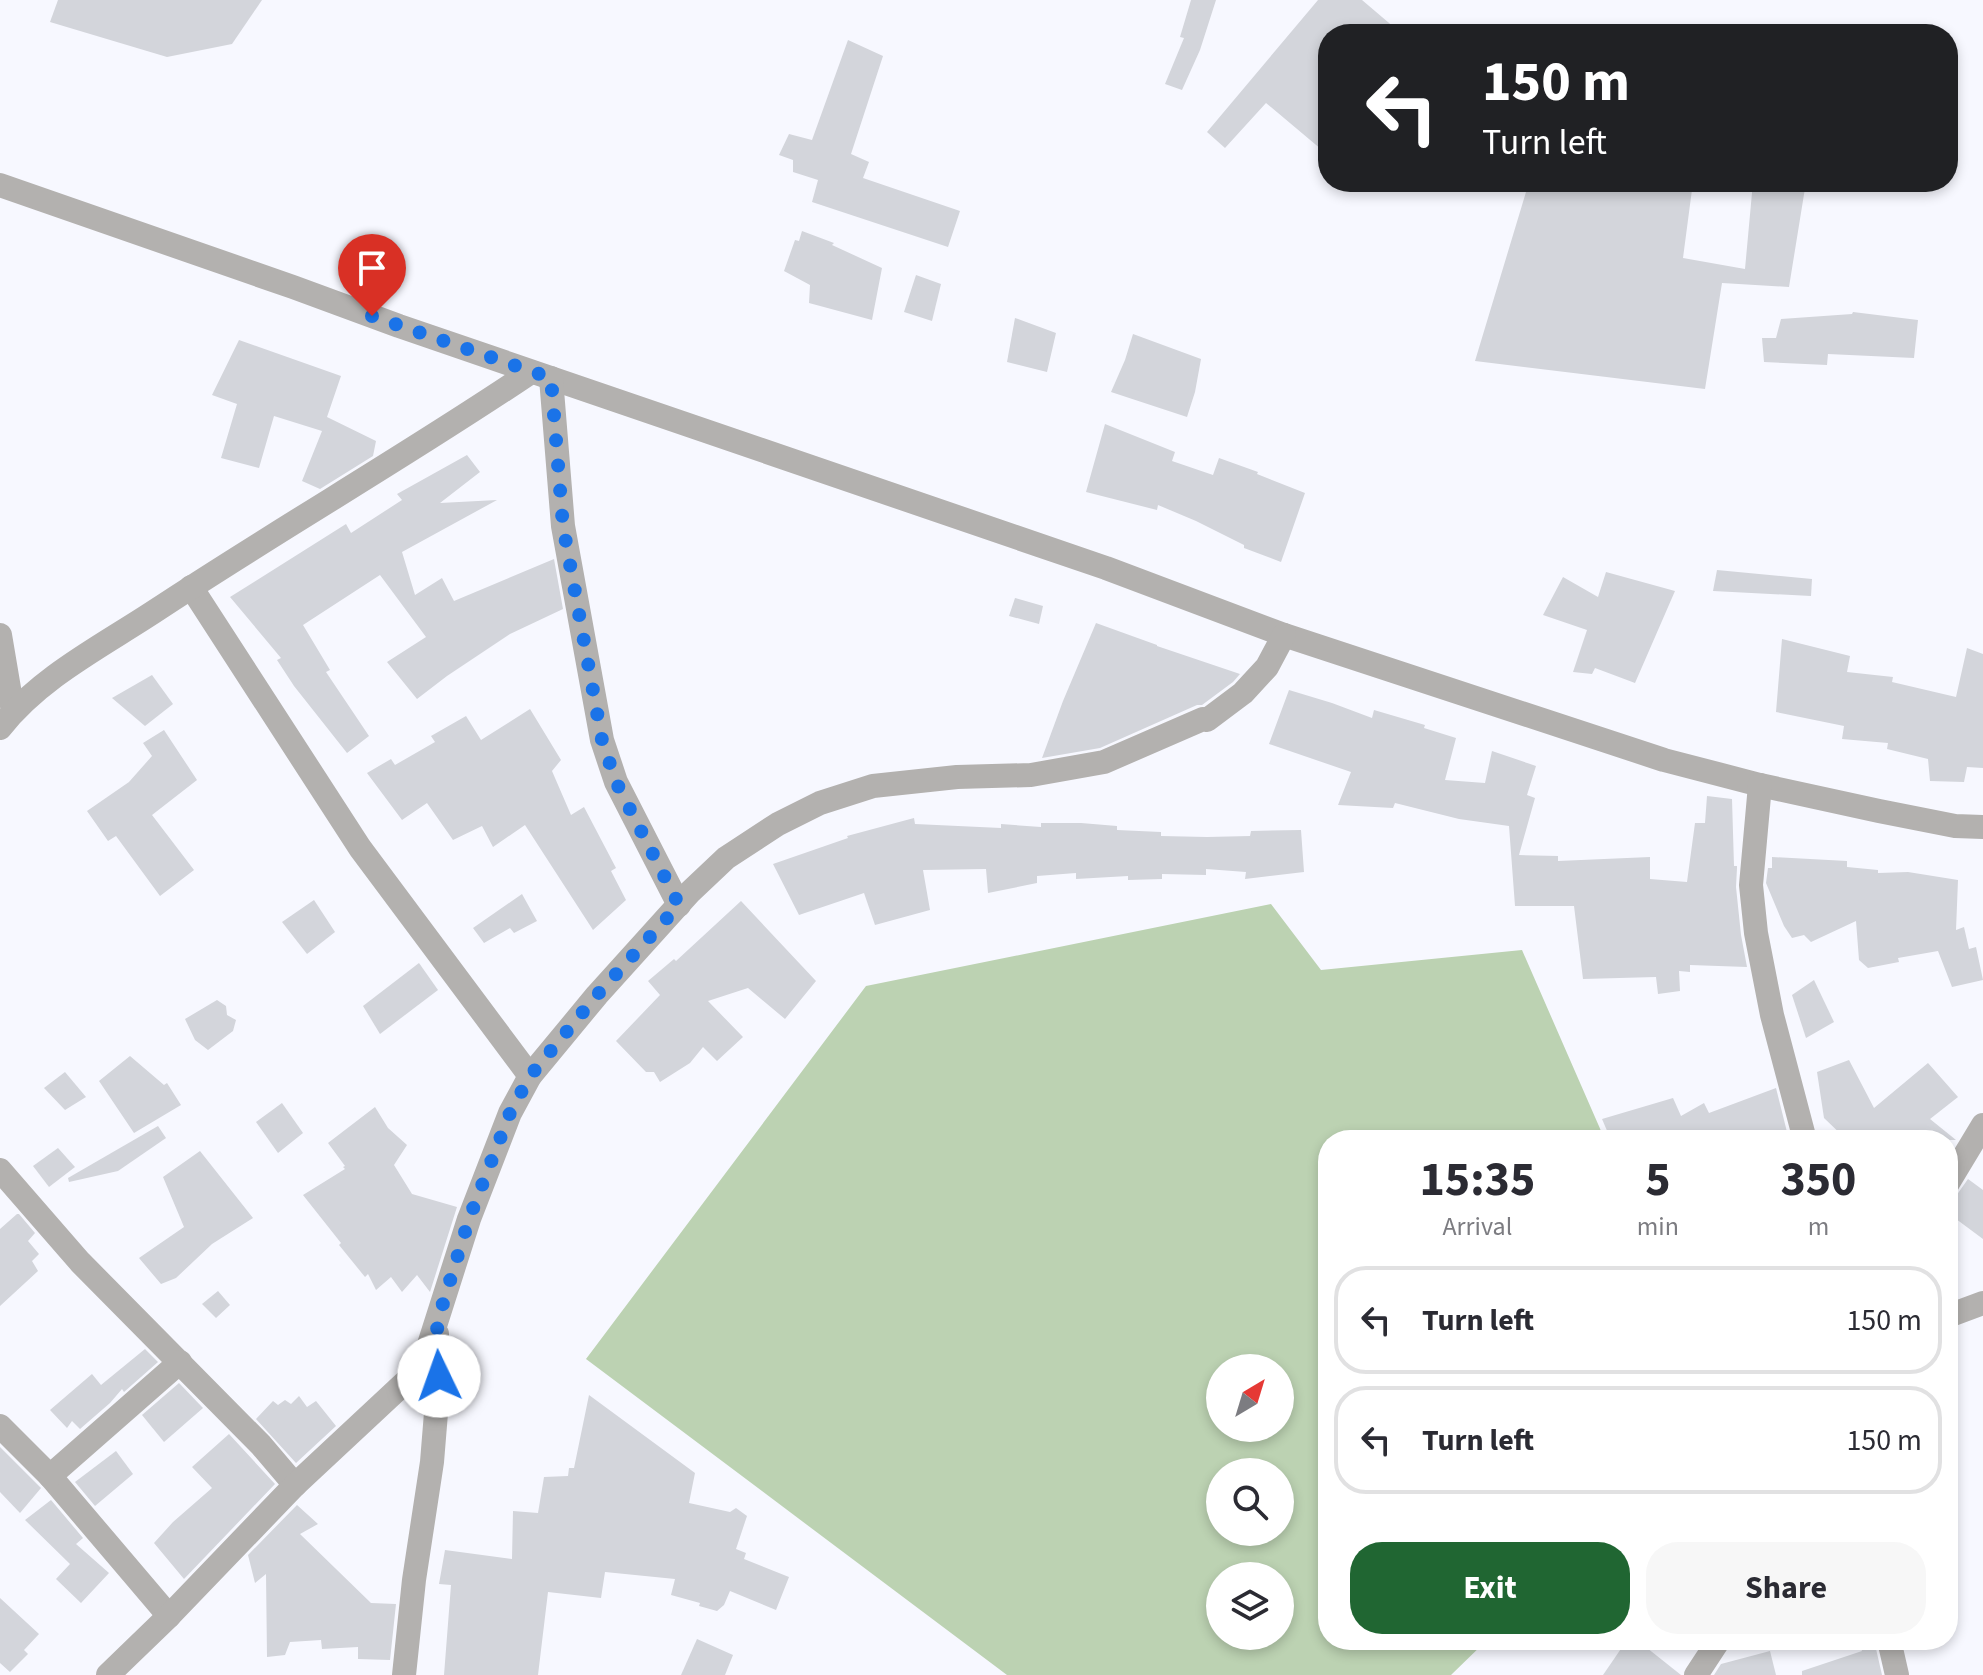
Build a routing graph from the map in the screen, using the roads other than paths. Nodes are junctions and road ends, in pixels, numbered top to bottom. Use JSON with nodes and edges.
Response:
{"nodes":[{"id":1,"x":0,"y":185,"type":"edge"},
{"id":2,"x":541,"y":375,"type":"junction"},
{"id":3,"x":191,"y":587,"type":"junction"},
{"id":4,"x":0,"y":635,"type":"edge"},
{"id":5,"x":1284,"y":635,"type":"junction"},
{"id":6,"x":6,"y":720,"type":"edge"},
{"id":7,"x":1760,"y":785,"type":"junction"},
{"id":8,"x":1983,"y":827,"type":"edge"},
{"id":9,"x":679,"y":905,"type":"junction"},
{"id":10,"x":530,"y":1076,"type":"junction"},
{"id":11,"x":1983,"y":1125,"type":"edge"},
{"id":12,"x":1802,"y":1130,"type":"edge"},
{"id":13,"x":1958,"y":1166,"type":"edge"},
{"id":14,"x":0,"y":1170,"type":"edge"},
{"id":15,"x":1983,"y":1303,"type":"edge"},
{"id":16,"x":1958,"y":1312,"type":"edge"},
{"id":17,"x":437,"y":1323,"type":"junction"},
{"id":18,"x":180,"y":1362,"type":"junction"},
{"id":19,"x":0,"y":1426,"type":"edge"},
{"id":20,"x":50,"y":1476,"type":"junction"},
{"id":21,"x":295,"y":1485,"type":"junction"},
{"id":22,"x":169,"y":1616,"type":"junction"},
{"id":23,"x":1712,"y":1650,"type":"edge"},
{"id":24,"x":1891,"y":1650,"type":"edge"},
{"id":25,"x":108,"y":1675,"type":"edge"},
{"id":26,"x":404,"y":1675,"type":"edge"},
{"id":27,"x":1696,"y":1675,"type":"edge"},
{"id":28,"x":1897,"y":1675,"type":"edge"}],
"edges":[{"from":1,"to":2,"type":"street"},
{"from":2,"to":3,"type":"street"},
{"from":2,"to":5,"type":"street"},
{"from":2,"to":9,"type":"street"},
{"from":3,"to":6,"type":"street"},
{"from":3,"to":10,"type":"street"},
{"from":4,"to":6,"type":"street"},
{"from":5,"to":7,"type":"street"},
{"from":5,"to":9,"type":"street"},
{"from":7,"to":8,"type":"street"},
{"from":7,"to":12,"type":"street"},
{"from":9,"to":10,"type":"street"},
{"from":10,"to":17,"type":"street"},
{"from":11,"to":13,"type":"street"},
{"from":14,"to":18,"type":"street"},
{"from":15,"to":16,"type":"street"},
{"from":17,"to":21,"type":"street"},
{"from":17,"to":26,"type":"street"},
{"from":18,"to":20,"type":"street"},
{"from":18,"to":21,"type":"street"},
{"from":19,"to":20,"type":"street"},
{"from":20,"to":22,"type":"street"},
{"from":21,"to":22,"type":"street"},
{"from":22,"to":25,"type":"street"},
{"from":23,"to":27,"type":"street"},
{"from":24,"to":28,"type":"street"}]}
